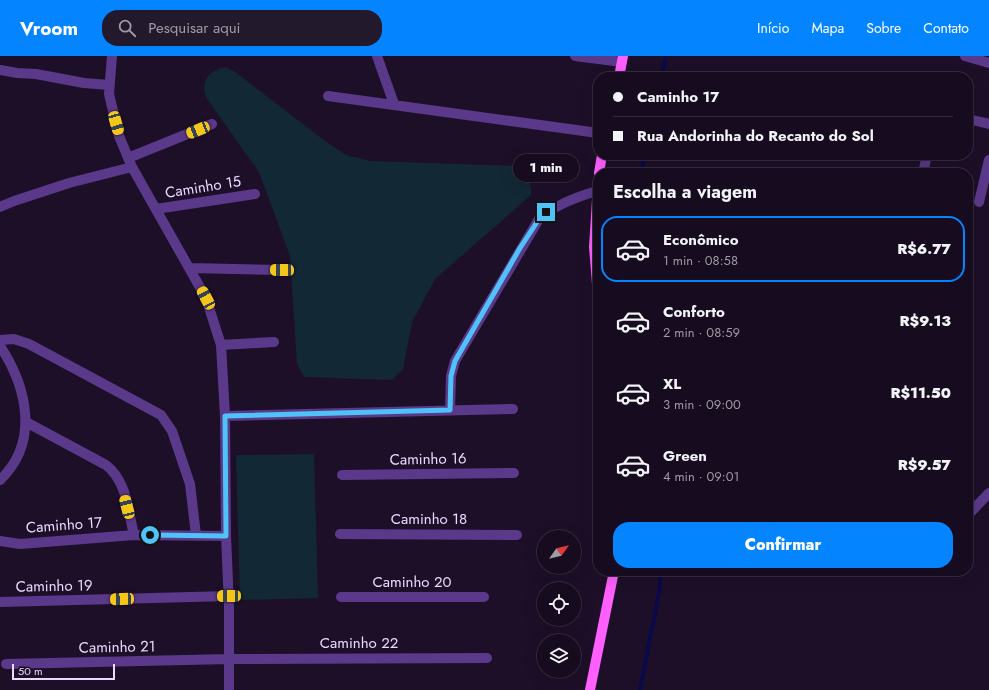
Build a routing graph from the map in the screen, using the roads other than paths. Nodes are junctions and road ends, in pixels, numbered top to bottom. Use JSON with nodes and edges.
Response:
{"nodes":[{"id":1,"x":112,"y":56,"type":"edge"},
{"id":2,"x":377,"y":56,"type":"edge"},
{"id":3,"x":576,"y":56,"type":"edge"},
{"id":4,"x":965,"y":56,"type":"edge"},
{"id":5,"x":623,"y":59,"type":"edge"},
{"id":6,"x":989,"y":62,"type":"edge"},
{"id":7,"x":0,"y":70,"type":"edge"},
{"id":8,"x":620,"y":72,"type":"edge"},
{"id":9,"x":109,"y":85,"type":"junction"},
{"id":10,"x":328,"y":96,"type":"dead end"},
{"id":11,"x":394,"y":104,"type":"junction"},
{"id":12,"x":973,"y":120,"type":"edge"},
{"id":13,"x":212,"y":124,"type":"dead end"},
{"id":14,"x":989,"y":124,"type":"edge"},
{"id":15,"x":593,"y":132,"type":"edge"},
{"id":16,"x":989,"y":160,"type":"edge"},
{"id":17,"x":130,"y":163,"type":"junction"},
{"id":18,"x":593,"y":190,"type":"edge"},
{"id":19,"x":255,"y":194,"type":"dead end"},
{"id":20,"x":979,"y":202,"type":"dead end"},
{"id":21,"x":0,"y":207,"type":"edge"},
{"id":22,"x":156,"y":209,"type":"junction"},
{"id":23,"x":190,"y":268,"type":"junction"},
{"id":24,"x":282,"y":270,"type":"dead end"},
{"id":25,"x":0,"y":340,"type":"edge"},
{"id":26,"x":274,"y":342,"type":"dead end"},
{"id":27,"x":221,"y":345,"type":"junction"},
{"id":28,"x":0,"y":346,"type":"edge"},
{"id":29,"x":513,"y":409,"type":"dead end"},
{"id":30,"x":450,"y":410,"type":"junction"},
{"id":31,"x":225,"y":416,"type":"junction"},
{"id":32,"x":26,"y":422,"type":"junction"},
{"id":33,"x":514,"y":473,"type":"dead end"},
{"id":34,"x":342,"y":475,"type":"dead end"},
{"id":35,"x":0,"y":480,"type":"edge"},
{"id":36,"x":989,"y":493,"type":"edge"},
{"id":37,"x":973,"y":510,"type":"edge"},
{"id":38,"x":340,"y":534,"type":"dead end"},
{"id":39,"x":134,"y":535,"type":"junction"},
{"id":40,"x":196,"y":535,"type":"junction"},
{"id":41,"x":517,"y":535,"type":"dead end"},
{"id":42,"x":226,"y":536,"type":"junction"},
{"id":43,"x":0,"y":541,"type":"edge"},
{"id":44,"x":613,"y":576,"type":"edge"},
{"id":45,"x":229,"y":596,"type":"junction"},
{"id":46,"x":484,"y":596,"type":"dead end"},
{"id":47,"x":341,"y":597,"type":"dead end"},
{"id":48,"x":0,"y":602,"type":"edge"},
{"id":49,"x":488,"y":658,"type":"dead end"},
{"id":50,"x":230,"y":659,"type":"junction"},
{"id":51,"x":6,"y":664,"type":"dead end"},
{"id":52,"x":230,"y":690,"type":"edge"},
{"id":53,"x":590,"y":690,"type":"edge"}],
"edges":[{"from":1,"to":9,"type":"street"},
{"from":2,"to":11,"type":"street"},
{"from":3,"to":5,"type":"street"},
{"from":4,"to":6,"type":"street"},
{"from":5,"to":8,"type":"main road"},
{"from":7,"to":9,"type":"street"},
{"from":9,"to":17,"type":"street"},
{"from":10,"to":11,"type":"street"},
{"from":11,"to":15,"type":"street"},
{"from":12,"to":14,"type":"street"},
{"from":13,"to":17,"type":"street"},
{"from":16,"to":20,"type":"street"},
{"from":17,"to":21,"type":"street"},
{"from":17,"to":22,"type":"street"},
{"from":18,"to":30,"type":"street"},
{"from":19,"to":22,"type":"street","name":"Caminho 15"},
{"from":22,"to":23,"type":"street"},
{"from":23,"to":24,"type":"street"},
{"from":23,"to":27,"type":"street"},
{"from":25,"to":40,"type":"street"},
{"from":26,"to":27,"type":"street"},
{"from":27,"to":31,"type":"street"},
{"from":28,"to":32,"type":"street"},
{"from":29,"to":30,"type":"street"},
{"from":30,"to":31,"type":"street"},
{"from":31,"to":42,"type":"street"},
{"from":32,"to":35,"type":"street"},
{"from":32,"to":39,"type":"street"},
{"from":33,"to":34,"type":"street","name":"Caminho 16"},
{"from":36,"to":37,"type":"street"},
{"from":38,"to":41,"type":"street","name":"Caminho 18"},
{"from":39,"to":40,"type":"street","name":"Caminho 17"},
{"from":39,"to":43,"type":"street","name":"Caminho 17"},
{"from":40,"to":42,"type":"street","name":"Caminho 17"},
{"from":42,"to":45,"type":"street"},
{"from":44,"to":53,"type":"main road"},
{"from":45,"to":48,"type":"street","name":"Caminho 19"},
{"from":45,"to":50,"type":"street"},
{"from":46,"to":47,"type":"street","name":"Caminho 20"},
{"from":49,"to":50,"type":"street","name":"Caminho 22"},
{"from":50,"to":51,"type":"street","name":"Caminho 21"},
{"from":50,"to":52,"type":"street"}]}
